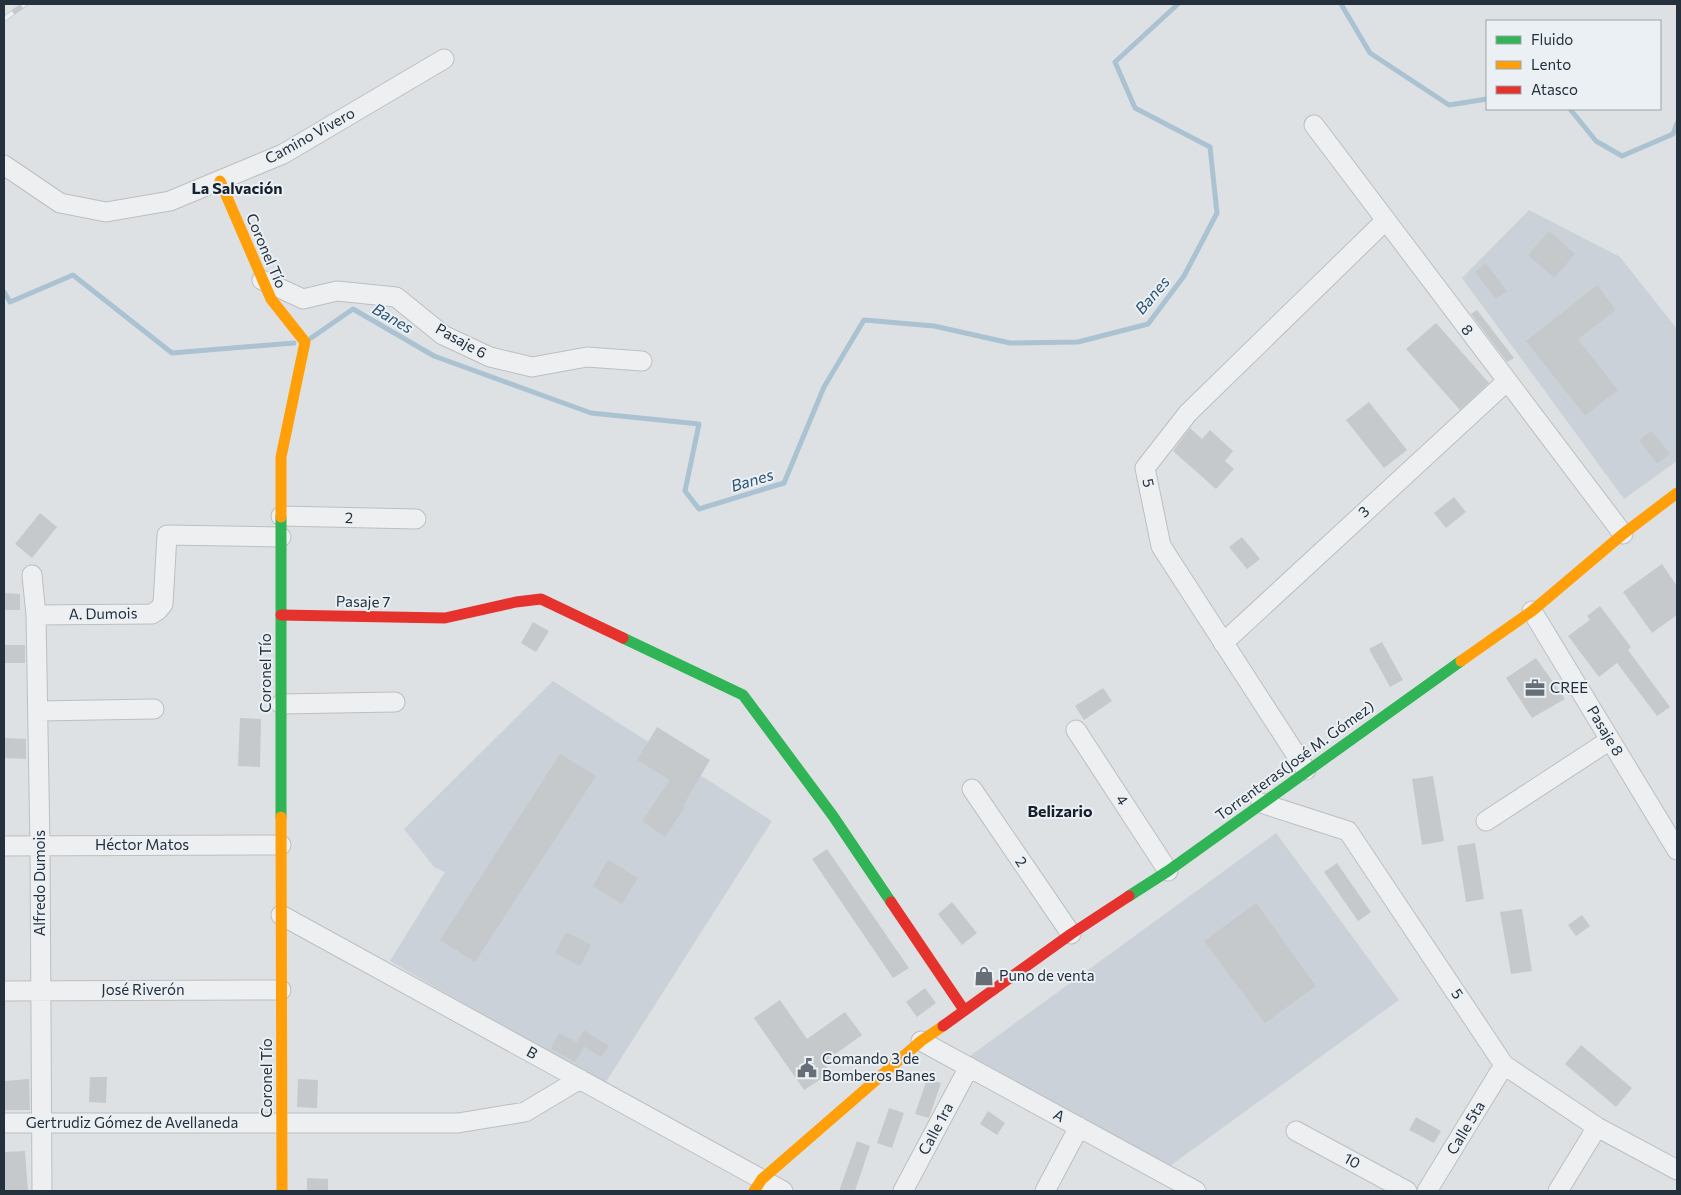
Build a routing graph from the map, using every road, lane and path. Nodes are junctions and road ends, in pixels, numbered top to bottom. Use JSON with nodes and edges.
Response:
{"nodes":[{"id":1,"x":444,"y":59,"type":"dead end"},
{"id":2,"x":1314,"y":125,"type":"dead end"},
{"id":3,"x":4,"y":165,"type":"edge"},
{"id":4,"x":220,"y":181,"type":"junction"},
{"id":5,"x":1385,"y":221,"type":"junction"},
{"id":6,"x":262,"y":280,"type":"junction"},
{"id":7,"x":642,"y":361,"type":"dead end"},
{"id":8,"x":1506,"y":382,"type":"junction"},
{"id":9,"x":1677,"y":493,"type":"edge"},
{"id":10,"x":281,"y":516,"type":"junction"},
{"id":11,"x":416,"y":520,"type":"dead end"},
{"id":12,"x":1623,"y":534,"type":"junction"},
{"id":13,"x":281,"y":537,"type":"junction"},
{"id":14,"x":32,"y":575,"type":"dead end"},
{"id":15,"x":1532,"y":611,"type":"junction"},
{"id":16,"x":36,"y":615,"type":"junction"},
{"id":17,"x":281,"y":616,"type":"junction"},
{"id":18,"x":1223,"y":643,"type":"junction"},
{"id":19,"x":395,"y":702,"type":"dead end"},
{"id":20,"x":281,"y":704,"type":"junction"},
{"id":21,"x":154,"y":709,"type":"dead end"},
{"id":22,"x":38,"y":711,"type":"junction"},
{"id":23,"x":1076,"y":730,"type":"dead end"},
{"id":24,"x":1610,"y":740,"type":"junction"},
{"id":25,"x":1306,"y":770,"type":"junction"},
{"id":26,"x":972,"y":789,"type":"dead end"},
{"id":27,"x":1261,"y":803,"type":"junction"},
{"id":28,"x":1486,"y":821,"type":"dead end"},
{"id":29,"x":281,"y":845,"type":"junction"},
{"id":30,"x":4,"y":846,"type":"edge"},
{"id":31,"x":40,"y":846,"type":"junction"},
{"id":32,"x":1677,"y":850,"type":"edge"},
{"id":33,"x":1168,"y":871,"type":"junction"},
{"id":34,"x":281,"y":915,"type":"junction"},
{"id":35,"x":1071,"y":934,"type":"junction"},
{"id":36,"x":281,"y":990,"type":"junction"},
{"id":37,"x":4,"y":991,"type":"edge"},
{"id":38,"x":41,"y":991,"type":"junction"},
{"id":39,"x":964,"y":1010,"type":"junction"},
{"id":40,"x":921,"y":1040,"type":"junction"},
{"id":41,"x":1504,"y":1065,"type":"junction"},
{"id":42,"x":969,"y":1067,"type":"junction"},
{"id":43,"x":580,"y":1079,"type":"junction"},
{"id":44,"x":42,"y":1123,"type":"junction"},
{"id":45,"x":282,"y":1123,"type":"junction"},
{"id":46,"x":4,"y":1124,"type":"edge"},
{"id":47,"x":1079,"y":1127,"type":"junction"},
{"id":48,"x":1597,"y":1127,"type":"junction"},
{"id":49,"x":1296,"y":1131,"type":"dead end"},
{"id":50,"x":1677,"y":1170,"type":"edge"},
{"id":51,"x":758,"y":1185,"type":"edge"},
{"id":52,"x":1175,"y":1186,"type":"edge"},
{"id":53,"x":42,"y":1191,"type":"edge"},
{"id":54,"x":282,"y":1191,"type":"edge"},
{"id":55,"x":783,"y":1191,"type":"edge"},
{"id":56,"x":903,"y":1191,"type":"edge"},
{"id":57,"x":1045,"y":1191,"type":"edge"},
{"id":58,"x":1196,"y":1191,"type":"edge"},
{"id":59,"x":1407,"y":1191,"type":"edge"},
{"id":60,"x":1427,"y":1191,"type":"edge"},
{"id":61,"x":1558,"y":1191,"type":"edge"}],
"edges":[{"from":1,"to":4,"type":"street","name":"Camino Vivero"},
{"from":2,"to":5,"type":"street","name":"8"},
{"from":3,"to":4,"type":"street","name":"Camino Vivero"},
{"from":4,"to":6,"type":"street","name":"Coronel Tío"},
{"from":5,"to":8,"type":"street","name":"8"},
{"from":5,"to":18,"type":"street","name":"5"},
{"from":6,"to":7,"type":"street","name":"Pasaje 6"},
{"from":6,"to":10,"type":"street","name":"Coronel Tío"},
{"from":8,"to":12,"type":"street","name":"8"},
{"from":8,"to":18,"type":"street","name":"3"},
{"from":9,"to":12,"type":"street","name":"Torrenteras(José M. Gómez)"},
{"from":10,"to":11,"type":"street","name":"2"},
{"from":10,"to":13,"type":"street","name":"Coronel Tío"},
{"from":12,"to":15,"type":"street","name":"Torrenteras(José M. Gómez)"},
{"from":13,"to":16,"type":"street","name":"A. Dumois"},
{"from":13,"to":17,"type":"street","name":"Coronel Tío"},
{"from":14,"to":16,"type":"street","name":"Alfredo Dumois"},
{"from":15,"to":24,"type":"street","name":"Pasaje 8"},
{"from":15,"to":25,"type":"street","name":"Torrenteras(José M. Gómez)"},
{"from":16,"to":22,"type":"street","name":"Alfredo Dumois"},
{"from":17,"to":20,"type":"street","name":"Coronel Tío"},
{"from":17,"to":39,"type":"street","name":"Pasaje 7"},
{"from":18,"to":25,"type":"street","name":"5"},
{"from":19,"to":20,"type":"street"},
{"from":20,"to":29,"type":"street","name":"Coronel Tío"},
{"from":21,"to":22,"type":"street"},
{"from":22,"to":31,"type":"street","name":"Alfredo Dumois"},
{"from":23,"to":33,"type":"street","name":"4"},
{"from":24,"to":28,"type":"street"},
{"from":24,"to":32,"type":"street","name":"Pasaje 8"},
{"from":25,"to":27,"type":"street","name":"Torrenteras(José M. Gómez)"},
{"from":26,"to":35,"type":"street","name":"2"},
{"from":27,"to":33,"type":"street","name":"Torrenteras(José M. Gómez)"},
{"from":27,"to":41,"type":"street","name":"5"},
{"from":29,"to":31,"type":"street","name":"Héctor Matos"},
{"from":29,"to":34,"type":"street","name":"Coronel Tío"},
{"from":30,"to":31,"type":"street","name":"Héctor Matos"},
{"from":31,"to":38,"type":"street","name":"Alfredo Dumois"},
{"from":33,"to":35,"type":"street","name":"Torrenteras(José M. Gómez)"},
{"from":34,"to":36,"type":"street","name":"Coronel Tío"},
{"from":34,"to":43,"type":"street","name":"B"},
{"from":35,"to":39,"type":"street","name":"Torrenteras(José M. Gómez)"},
{"from":36,"to":38,"type":"street","name":"José Riverón"},
{"from":36,"to":45,"type":"street","name":"Coronel Tío"},
{"from":37,"to":38,"type":"street","name":"José Riverón"},
{"from":38,"to":44,"type":"street","name":"Alfredo Dumois"},
{"from":39,"to":40,"type":"street","name":"Torrenteras(José M. Gómez)"},
{"from":40,"to":42,"type":"street","name":"A"},
{"from":40,"to":51,"type":"street","name":"Torrenteras(José M. Gómez)"},
{"from":41,"to":48,"type":"street","name":"5"},
{"from":41,"to":60,"type":"street","name":"Calle 5ta"},
{"from":42,"to":47,"type":"street","name":"A"},
{"from":42,"to":56,"type":"street","name":"Calle 1ra"},
{"from":43,"to":45,"type":"street","name":"Gertrudiz Gómez de Avellaneda"},
{"from":43,"to":51,"type":"street","name":"B"},
{"from":44,"to":45,"type":"street","name":"Gertrudiz Gómez de Avellaneda"},
{"from":44,"to":46,"type":"street","name":"Gertrudiz Gómez de Avellaneda"},
{"from":44,"to":53,"type":"street","name":"Alfredo Dumois"},
{"from":45,"to":54,"type":"street","name":"Coronel Tío"},
{"from":47,"to":52,"type":"street","name":"A"},
{"from":47,"to":57,"type":"street"},
{"from":48,"to":50,"type":"street","name":"5"},
{"from":48,"to":61,"type":"street"},
{"from":49,"to":59,"type":"street","name":"10"},
{"from":51,"to":55,"type":"street","name":"B"},
{"from":52,"to":58,"type":"street","name":"A"}]}
